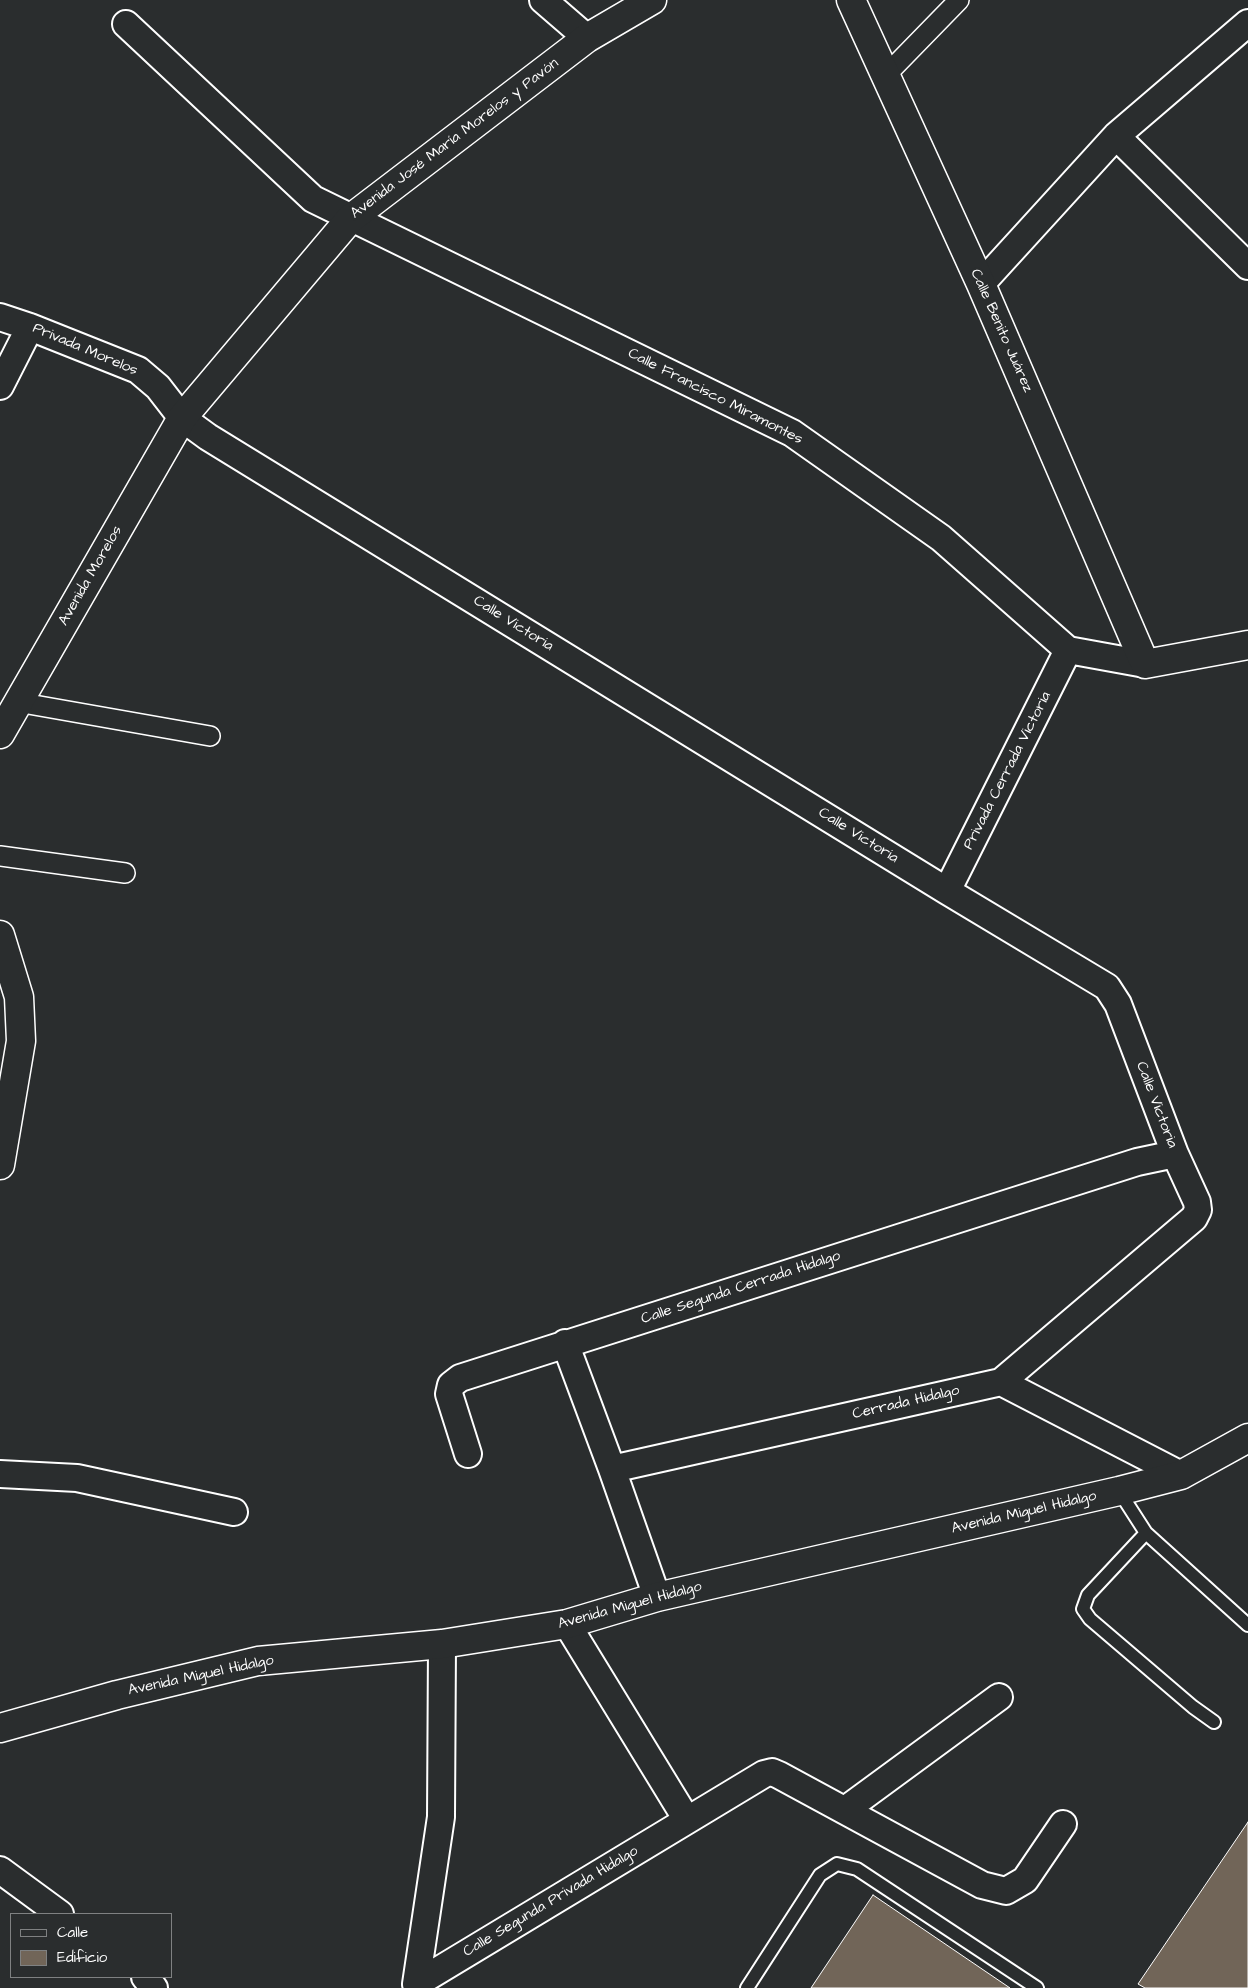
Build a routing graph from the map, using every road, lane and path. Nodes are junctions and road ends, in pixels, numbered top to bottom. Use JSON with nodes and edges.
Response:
{"nodes":[{"id":1,"x":543,"y":0,"type":"edge"},
{"id":2,"x":652,"y":0,"type":"edge"},
{"id":3,"x":851,"y":0,"type":"edge"},
{"id":4,"x":959,"y":0,"type":"edge"},
{"id":5,"x":1248,"y":22,"type":"edge"},
{"id":6,"x":126,"y":24,"type":"dead end"},
{"id":7,"x":587,"y":38,"type":"junction"},
{"id":8,"x":885,"y":76,"type":"junction"},
{"id":9,"x":1116,"y":136,"type":"junction"},
{"id":10,"x":350,"y":219,"type":"junction"},
{"id":11,"x":1248,"y":266,"type":"edge"},
{"id":12,"x":981,"y":284,"type":"junction"},
{"id":13,"x":0,"y":317,"type":"edge"},
{"id":14,"x":30,"y":327,"type":"junction"},
{"id":15,"x":0,"y":386,"type":"edge"},
{"id":16,"x":182,"y":418,"type":"junction"},
{"id":17,"x":1248,"y":646,"type":"edge"},
{"id":18,"x":1068,"y":650,"type":"junction"},
{"id":19,"x":1145,"y":664,"type":"junction"},
{"id":20,"x":17,"y":702,"type":"junction"},
{"id":21,"x":0,"y":734,"type":"edge"},
{"id":22,"x":210,"y":736,"type":"dead end"},
{"id":23,"x":0,"y":856,"type":"edge"},
{"id":24,"x":125,"y":873,"type":"dead end"},
{"id":25,"x":947,"y":891,"type":"junction"},
{"id":26,"x":0,"y":935,"type":"edge"},
{"id":27,"x":1175,"y":1154,"type":"junction"},
{"id":28,"x":0,"y":1165,"type":"edge"},
{"id":29,"x":565,"y":1344,"type":"junction"},
{"id":30,"x":1001,"y":1382,"type":"junction"},
{"id":31,"x":1248,"y":1438,"type":"edge"},
{"id":32,"x":468,"y":1454,"type":"dead end"},
{"id":33,"x":612,"y":1469,"type":"junction"},
{"id":34,"x":0,"y":1474,"type":"edge"},
{"id":35,"x":1181,"y":1475,"type":"junction"},
{"id":36,"x":1119,"y":1491,"type":"junction"},
{"id":37,"x":234,"y":1512,"type":"dead end"},
{"id":38,"x":1146,"y":1533,"type":"junction"},
{"id":39,"x":657,"y":1597,"type":"junction"},
{"id":40,"x":567,"y":1624,"type":"junction"},
{"id":41,"x":1248,"y":1625,"type":"edge"},
{"id":42,"x":442,"y":1644,"type":"junction"},
{"id":43,"x":999,"y":1697,"type":"dead end"},
{"id":44,"x":1214,"y":1722,"type":"dead end"},
{"id":45,"x":0,"y":1728,"type":"edge"},
{"id":46,"x":845,"y":1810,"type":"junction"},
{"id":47,"x":687,"y":1820,"type":"junction"},
{"id":48,"x":1063,"y":1824,"type":"dead end"},
{"id":49,"x":0,"y":1870,"type":"edge"},
{"id":50,"x":59,"y":1913,"type":"edge"},
{"id":51,"x":146,"y":1978,"type":"edge"},
{"id":52,"x":415,"y":1986,"type":"edge"},
{"id":53,"x":154,"y":1988,"type":"edge"},
{"id":54,"x":747,"y":1988,"type":"edge"},
{"id":55,"x":1037,"y":1988,"type":"edge"}],
"edges":[{"from":1,"to":7,"type":"street"},
{"from":2,"to":7,"type":"street","name":"Avenida José María Morelos y Pavón"},
{"from":3,"to":8,"type":"street","name":"Calle Benito Juárez"},
{"from":4,"to":8,"type":"street"},
{"from":5,"to":9,"type":"street"},
{"from":6,"to":10,"type":"street","name":"Calle Francisco Miramontes"},
{"from":7,"to":10,"type":"street","name":"Avenida José María Morelos y Pavón"},
{"from":8,"to":12,"type":"street","name":"Calle Benito Juárez"},
{"from":9,"to":11,"type":"street"},
{"from":9,"to":12,"type":"street"},
{"from":10,"to":16,"type":"street","name":"Avenida José María Morelos y Pavón"},
{"from":10,"to":18,"type":"street","name":"Calle Francisco Miramontes"},
{"from":12,"to":19,"type":"street","name":"Calle Benito Juárez"},
{"from":13,"to":14,"type":"street","name":"Privada Morelos"},
{"from":14,"to":15,"type":"street"},
{"from":14,"to":16,"type":"street","name":"Privada Morelos"},
{"from":16,"to":20,"type":"street","name":"Avenida Morelos"},
{"from":16,"to":25,"type":"street","name":"Calle Victoria"},
{"from":17,"to":19,"type":"street"},
{"from":18,"to":19,"type":"street"},
{"from":18,"to":25,"type":"street","name":"Privada Cerrada Victoria"},
{"from":20,"to":21,"type":"street","name":"Avenida Morelos"},
{"from":20,"to":22,"type":"street"},
{"from":23,"to":24,"type":"street"},
{"from":25,"to":27,"type":"street","name":"Calle Victoria"},
{"from":26,"to":28,"type":"street"},
{"from":27,"to":29,"type":"street","name":"Calle Segunda Cerrada Hidalgo"},
{"from":27,"to":30,"type":"street","name":"Calle Victoria"},
{"from":29,"to":32,"type":"street","name":"Calle Segunda Cerrada Hidalgo"},
{"from":29,"to":33,"type":"street"},
{"from":30,"to":33,"type":"street","name":"Cerrada Hidalgo"},
{"from":30,"to":35,"type":"street"},
{"from":31,"to":35,"type":"street","name":"Avenida Miguel Hidalgo"},
{"from":33,"to":39,"type":"street"},
{"from":34,"to":37,"type":"street"},
{"from":35,"to":36,"type":"street","name":"Avenida Miguel Hidalgo"},
{"from":36,"to":38,"type":"lane"},
{"from":36,"to":39,"type":"street","name":"Avenida Miguel Hidalgo"},
{"from":38,"to":41,"type":"lane"},
{"from":38,"to":44,"type":"lane"},
{"from":39,"to":40,"type":"street","name":"Avenida Miguel Hidalgo"},
{"from":40,"to":42,"type":"street","name":"Avenida Miguel Hidalgo"},
{"from":40,"to":47,"type":"street"},
{"from":42,"to":45,"type":"street","name":"Avenida Miguel Hidalgo"},
{"from":42,"to":52,"type":"street"},
{"from":43,"to":46,"type":"street"},
{"from":46,"to":47,"type":"street","name":"Calle Segunda Privada Hidalgo"},
{"from":46,"to":48,"type":"street"},
{"from":47,"to":52,"type":"street","name":"Calle Segunda Privada Hidalgo"},
{"from":49,"to":50,"type":"street"},
{"from":51,"to":53,"type":"street"},
{"from":54,"to":55,"type":"lane"}]}
